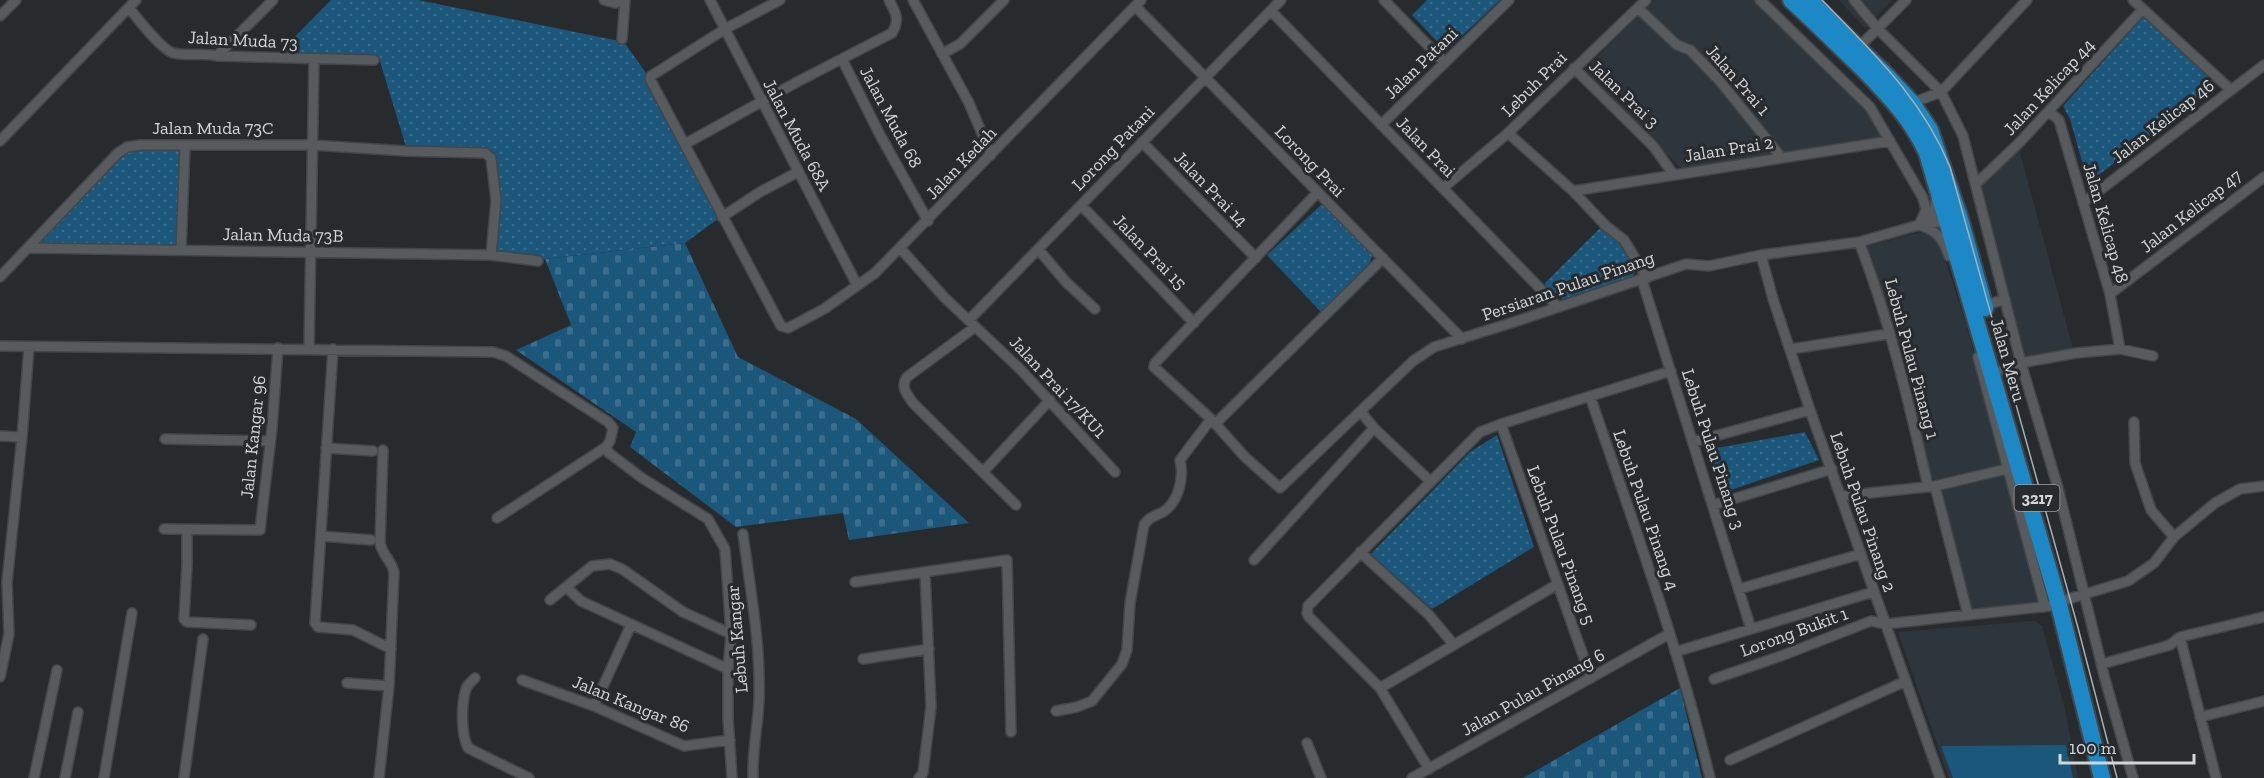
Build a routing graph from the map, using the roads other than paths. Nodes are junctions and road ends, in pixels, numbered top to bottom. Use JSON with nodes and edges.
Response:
{"nodes":[{"id":1,"x":16,"y":0,"type":"edge"},
{"id":2,"x":136,"y":0,"type":"edge"},
{"id":3,"x":273,"y":0,"type":"edge"},
{"id":4,"x":604,"y":0,"type":"edge"},
{"id":5,"x":624,"y":0,"type":"edge"},
{"id":6,"x":710,"y":0,"type":"edge"},
{"id":7,"x":780,"y":0,"type":"edge"},
{"id":8,"x":889,"y":0,"type":"edge"},
{"id":9,"x":913,"y":0,"type":"edge"},
{"id":10,"x":1281,"y":0,"type":"edge"},
{"id":11,"x":1384,"y":0,"type":"edge"},
{"id":12,"x":1509,"y":0,"type":"edge"},
{"id":13,"x":1646,"y":0,"type":"edge"},
{"id":14,"x":1760,"y":0,"type":"edge"},
{"id":15,"x":1791,"y":0,"type":"edge"},
{"id":16,"x":1854,"y":0,"type":"edge"},
{"id":17,"x":1906,"y":0,"type":"edge"},
{"id":18,"x":2027,"y":0,"type":"edge"},
{"id":19,"x":2133,"y":0,"type":"edge"},
{"id":20,"x":1000,"y":1,"type":"edge"},
{"id":21,"x":1814,"y":2,"type":"edge"},
{"id":22,"x":1138,"y":3,"type":"edge"},
{"id":23,"x":129,"y":8,"type":"junction"},
{"id":24,"x":1638,"y":8,"type":"junction"},
{"id":25,"x":2143,"y":9,"type":"junction"},
{"id":26,"x":1271,"y":11,"type":"junction"},
{"id":27,"x":0,"y":16,"type":"edge"},
{"id":28,"x":1877,"y":28,"type":"junction"},
{"id":29,"x":725,"y":29,"type":"junction"},
{"id":30,"x":622,"y":39,"type":"dead end"},
{"id":31,"x":1858,"y":48,"type":"junction"},
{"id":32,"x":942,"y":54,"type":"junction"},
{"id":33,"x":217,"y":56,"type":"junction"},
{"id":34,"x":842,"y":59,"type":"junction"},
{"id":35,"x":314,"y":60,"type":"junction"},
{"id":36,"x":374,"y":60,"type":"dead end"},
{"id":37,"x":1445,"y":63,"type":"junction"},
{"id":38,"x":2264,"y":65,"type":"edge"},
{"id":39,"x":1574,"y":68,"type":"junction"},
{"id":40,"x":1206,"y":78,"type":"junction"},
{"id":41,"x":2230,"y":89,"type":"junction"},
{"id":42,"x":1941,"y":92,"type":"junction"},
{"id":43,"x":761,"y":102,"type":"junction"},
{"id":44,"x":1912,"y":103,"type":"junction"},
{"id":45,"x":2049,"y":112,"type":"junction"},
{"id":46,"x":1381,"y":125,"type":"junction"},
{"id":47,"x":1508,"y":133,"type":"junction"},
{"id":48,"x":0,"y":141,"type":"edge"},
{"id":49,"x":1890,"y":141,"type":"junction"},
{"id":50,"x":1143,"y":142,"type":"junction"},
{"id":51,"x":685,"y":144,"type":"junction"},
{"id":52,"x":312,"y":145,"type":"junction"},
{"id":53,"x":185,"y":146,"type":"junction"},
{"id":54,"x":991,"y":155,"type":"junction"},
{"id":55,"x":1781,"y":157,"type":"junction"},
{"id":56,"x":798,"y":172,"type":"junction"},
{"id":57,"x":1673,"y":174,"type":"junction"},
{"id":58,"x":2264,"y":177,"type":"edge"},
{"id":59,"x":1976,"y":184,"type":"junction"},
{"id":60,"x":1443,"y":188,"type":"junction"},
{"id":61,"x":1573,"y":191,"type":"junction"},
{"id":62,"x":1938,"y":191,"type":"junction"},
{"id":63,"x":1318,"y":192,"type":"junction"},
{"id":64,"x":2083,"y":203,"type":"junction"},
{"id":65,"x":1082,"y":205,"type":"junction"},
{"id":66,"x":722,"y":217,"type":"junction"},
{"id":67,"x":1954,"y":220,"type":"junction"},
{"id":68,"x":928,"y":221,"type":"junction"},
{"id":69,"x":1919,"y":225,"type":"junction"},
{"id":70,"x":1859,"y":242,"type":"junction"},
{"id":71,"x":28,"y":248,"type":"junction"},
{"id":72,"x":900,"y":248,"type":"junction"},
{"id":73,"x":1038,"y":249,"type":"junction"},
{"id":74,"x":181,"y":250,"type":"junction"},
{"id":75,"x":310,"y":252,"type":"junction"},
{"id":76,"x":491,"y":255,"type":"junction"},
{"id":77,"x":1761,"y":255,"type":"junction"},
{"id":78,"x":1256,"y":258,"type":"junction"},
{"id":79,"x":1383,"y":258,"type":"junction"},
{"id":80,"x":538,"y":261,"type":"dead end"},
{"id":81,"x":1963,"y":274,"type":"junction"},
{"id":82,"x":0,"y":277,"type":"edge"},
{"id":83,"x":1645,"y":279,"type":"junction"},
{"id":84,"x":857,"y":285,"type":"junction"},
{"id":85,"x":2110,"y":294,"type":"junction"},
{"id":86,"x":2005,"y":299,"type":"junction"},
{"id":87,"x":1984,"y":306,"type":"junction"},
{"id":88,"x":1558,"y":307,"type":"junction"},
{"id":89,"x":1095,"y":309,"type":"dead end"},
{"id":90,"x":972,"y":323,"type":"junction"},
{"id":91,"x":1194,"y":323,"type":"junction"},
{"id":92,"x":1888,"y":334,"type":"junction"},
{"id":93,"x":1462,"y":339,"type":"junction"},
{"id":94,"x":0,"y":346,"type":"edge"},
{"id":95,"x":29,"y":347,"type":"junction"},
{"id":96,"x":278,"y":348,"type":"junction"},
{"id":97,"x":309,"y":348,"type":"junction"},
{"id":98,"x":333,"y":349,"type":"junction"},
{"id":99,"x":1791,"y":349,"type":"junction"},
{"id":100,"x":2120,"y":349,"type":"junction"},
{"id":101,"x":2153,"y":356,"type":"dead end"},
{"id":102,"x":2021,"y":363,"type":"junction"},
{"id":103,"x":2001,"y":370,"type":"junction"},
{"id":104,"x":1671,"y":371,"type":"junction"},
{"id":105,"x":1590,"y":396,"type":"junction"},
{"id":106,"x":1050,"y":400,"type":"junction"},
{"id":107,"x":1810,"y":410,"type":"junction"},
{"id":108,"x":1361,"y":412,"type":"junction"},
{"id":109,"x":1213,"y":422,"type":"junction"},
{"id":110,"x":2134,"y":422,"type":"dead end"},
{"id":111,"x":1501,"y":424,"type":"junction"},
{"id":112,"x":1374,"y":428,"type":"junction"},
{"id":113,"x":0,"y":436,"type":"edge"},
{"id":114,"x":22,"y":436,"type":"junction"},
{"id":115,"x":165,"y":439,"type":"dead end"},
{"id":116,"x":270,"y":441,"type":"junction"},
{"id":117,"x":1693,"y":442,"type":"junction"},
{"id":118,"x":606,"y":447,"type":"junction"},
{"id":119,"x":326,"y":448,"type":"junction"},
{"id":120,"x":2013,"y":468,"type":"junction"},
{"id":121,"x":1832,"y":470,"type":"junction"},
{"id":122,"x":983,"y":472,"type":"junction"},
{"id":123,"x":1115,"y":472,"type":"dead end"},
{"id":124,"x":1430,"y":481,"type":"junction"},
{"id":125,"x":1932,"y":486,"type":"junction"},
{"id":126,"x":2264,"y":486,"type":"edge"},
{"id":127,"x":1842,"y":496,"type":"junction"},
{"id":128,"x":1016,"y":505,"type":"dead end"},
{"id":129,"x":1713,"y":505,"type":"junction"},
{"id":130,"x":497,"y":518,"type":"dead end"},
{"id":131,"x":164,"y":529,"type":"dead end"},
{"id":132,"x":187,"y":531,"type":"junction"},
{"id":133,"x":743,"y":534,"type":"dead end"},
{"id":134,"x":321,"y":536,"type":"junction"},
{"id":135,"x":2174,"y":537,"type":"junction"},
{"id":136,"x":371,"y":540,"type":"dead end"},
{"id":137,"x":1360,"y":552,"type":"junction"},
{"id":138,"x":1861,"y":554,"type":"junction"},
{"id":139,"x":1254,"y":560,"type":"dead end"},
{"id":140,"x":925,"y":572,"type":"junction"},
{"id":141,"x":855,"y":582,"type":"dead end"},
{"id":142,"x":1558,"y":584,"type":"junction"},
{"id":143,"x":566,"y":587,"type":"junction"},
{"id":144,"x":1739,"y":589,"type":"junction"},
{"id":145,"x":1873,"y":592,"type":"junction"},
{"id":146,"x":2085,"y":595,"type":"junction"},
{"id":147,"x":550,"y":600,"type":"dead end"},
{"id":148,"x":2056,"y":604,"type":"junction"},
{"id":149,"x":132,"y":613,"type":"dead end"},
{"id":150,"x":1968,"y":615,"type":"junction"},
{"id":151,"x":2263,"y":617,"type":"edge"},
{"id":152,"x":1886,"y":624,"type":"junction"},
{"id":153,"x":251,"y":625,"type":"dead end"},
{"id":154,"x":631,"y":625,"type":"junction"},
{"id":155,"x":1750,"y":629,"type":"junction"},
{"id":156,"x":731,"y":634,"type":"junction"},
{"id":157,"x":1669,"y":634,"type":"junction"},
{"id":158,"x":2180,"y":637,"type":"junction"},
{"id":159,"x":203,"y":639,"type":"dead end"},
{"id":160,"x":1454,"y":645,"type":"junction"},
{"id":161,"x":391,"y":649,"type":"junction"},
{"id":162,"x":929,"y":649,"type":"junction"},
{"id":163,"x":1675,"y":652,"type":"junction"},
{"id":164,"x":863,"y":659,"type":"dead end"},
{"id":165,"x":2102,"y":664,"type":"junction"},
{"id":166,"x":728,"y":669,"type":"junction"},
{"id":167,"x":57,"y":670,"type":"dead end"},
{"id":168,"x":0,"y":677,"type":"edge"},
{"id":169,"x":476,"y":678,"type":"dead end"},
{"id":170,"x":1591,"y":678,"type":"junction"},
{"id":171,"x":1714,"y":679,"type":"dead end"},
{"id":172,"x":522,"y":680,"type":"dead end"},
{"id":173,"x":1906,"y":681,"type":"junction"},
{"id":174,"x":347,"y":683,"type":"dead end"},
{"id":175,"x":389,"y":686,"type":"junction"},
{"id":176,"x":1380,"y":688,"type":"junction"},
{"id":177,"x":2264,"y":701,"type":"edge"},
{"id":178,"x":594,"y":706,"type":"junction"},
{"id":179,"x":1056,"y":711,"type":"dead end"},
{"id":180,"x":78,"y":712,"type":"dead end"},
{"id":181,"x":2200,"y":717,"type":"junction"},
{"id":182,"x":1011,"y":732,"type":"dead end"},
{"id":183,"x":730,"y":740,"type":"junction"},
{"id":184,"x":1307,"y":743,"type":"dead end"},
{"id":185,"x":1730,"y":760,"type":"dead end"},
{"id":186,"x":1429,"y":769,"type":"junction"},
{"id":187,"x":34,"y":778,"type":"edge"},
{"id":188,"x":65,"y":778,"type":"edge"},
{"id":189,"x":104,"y":778,"type":"edge"},
{"id":190,"x":184,"y":778,"type":"edge"},
{"id":191,"x":379,"y":778,"type":"edge"},
{"id":192,"x":529,"y":778,"type":"edge"},
{"id":193,"x":732,"y":778,"type":"edge"},
{"id":194,"x":753,"y":778,"type":"edge"},
{"id":195,"x":919,"y":778,"type":"edge"},
{"id":196,"x":1321,"y":778,"type":"edge"},
{"id":197,"x":1412,"y":778,"type":"edge"},
{"id":198,"x":1710,"y":778,"type":"edge"},
{"id":199,"x":1940,"y":778,"type":"edge"},
{"id":200,"x":2102,"y":778,"type":"edge"},
{"id":201,"x":2113,"y":778,"type":"edge"},
{"id":202,"x":2133,"y":778,"type":"edge"},
{"id":203,"x":2216,"y":778,"type":"edge"}],
"edges":[{"from":1,"to":27,"type":"street"},
{"from":2,"to":23,"type":"street"},
{"from":3,"to":33,"type":"street"},
{"from":4,"to":5,"type":"street"},
{"from":5,"to":30,"type":"street"},
{"from":6,"to":29,"type":"street","name":"Jalan Muda 68A"},
{"from":7,"to":29,"type":"street"},
{"from":8,"to":34,"type":"street"},
{"from":9,"to":32,"type":"street"},
{"from":10,"to":26,"type":"street","name":"Lorong Patani"},
{"from":11,"to":37,"type":"street"},
{"from":12,"to":37,"type":"street","name":"Jalan Patani"},
{"from":13,"to":24,"type":"street","name":"Lebuh Prai"},
{"from":14,"to":49,"type":"street"},
{"from":15,"to":62,"type":"highway","name":"Jalan Meru","number":"3217"},
{"from":16,"to":28,"type":"street"},
{"from":17,"to":28,"type":"street"},
{"from":18,"to":42,"type":"street"},
{"from":19,"to":25,"type":"street"},
{"from":20,"to":32,"type":"street"},
{"from":21,"to":31,"type":"highway","name":"Jalan Meru","number":"3217"},
{"from":22,"to":40,"type":"street","name":"Lorong Prai"},
{"from":22,"to":54,"type":"street","name":"Jalan Kedah"},
{"from":23,"to":33,"type":"street","name":"Jalan Muda 73"},
{"from":23,"to":48,"type":"street"},
{"from":24,"to":39,"type":"street","name":"Lebuh Prai"},
{"from":24,"to":55,"type":"street","name":"Jalan Prai 1"},
{"from":25,"to":41,"type":"street"},
{"from":25,"to":45,"type":"street","name":"Jalan Kelicap 44"},
{"from":26,"to":40,"type":"street","name":"Lorong Patani"},
{"from":26,"to":46,"type":"street","name":"Jalan Prai"},
{"from":28,"to":31,"type":"street"},
{"from":28,"to":42,"type":"street"},
{"from":29,"to":43,"type":"street","name":"Jalan Muda 68A"},
{"from":29,"to":51,"type":"street"},
{"from":31,"to":44,"type":"highway","name":"Jalan Meru","number":"3217"},
{"from":32,"to":54,"type":"street"},
{"from":33,"to":35,"type":"street","name":"Jalan Muda 73"},
{"from":34,"to":43,"type":"street"},
{"from":34,"to":68,"type":"street","name":"Jalan Muda 68"},
{"from":35,"to":36,"type":"street","name":"Jalan Muda 73"},
{"from":35,"to":52,"type":"street"},
{"from":37,"to":46,"type":"street","name":"Jalan Patani"},
{"from":38,"to":41,"type":"street","name":"Jalan Kelicap 46"},
{"from":39,"to":47,"type":"street","name":"Lebuh Prai"},
{"from":39,"to":57,"type":"street","name":"Jalan Prai 3"},
{"from":40,"to":50,"type":"street","name":"Lorong Patani"},
{"from":40,"to":63,"type":"street","name":"Lorong Prai"},
{"from":41,"to":64,"type":"street","name":"Jalan Kelicap 46"},
{"from":42,"to":44,"type":"street"},
{"from":42,"to":59,"type":"street"},
{"from":43,"to":51,"type":"street"},
{"from":43,"to":56,"type":"street","name":"Jalan Muda 68A"},
{"from":44,"to":67,"type":"highway","name":"Jalan Meru","number":"3217"},
{"from":45,"to":59,"type":"street","name":"Jalan Kelicap 44"},
{"from":45,"to":64,"type":"street","name":"Jalan Kelicap 48"},
{"from":46,"to":60,"type":"street","name":"Jalan Prai"},
{"from":47,"to":60,"type":"street","name":"Lebuh Prai"},
{"from":47,"to":61,"type":"street","name":"Lebuh Pulau Pinang 3"},
{"from":49,"to":55,"type":"street","name":"Jalan Prai 2"},
{"from":49,"to":69,"type":"street"},
{"from":50,"to":65,"type":"street","name":"Lorong Patani"},
{"from":50,"to":78,"type":"street","name":"Jalan Prai 14"},
{"from":51,"to":66,"type":"street"},
{"from":52,"to":53,"type":"street","name":"Jalan Muda 73C"},
{"from":52,"to":75,"type":"street"},
{"from":52,"to":76,"type":"street","name":"Jalan Muda 73C"},
{"from":53,"to":71,"type":"street","name":"Jalan Muda 73C"},
{"from":53,"to":74,"type":"street"},
{"from":54,"to":68,"type":"street","name":"Jalan Kedah"},
{"from":55,"to":57,"type":"street","name":"Jalan Prai 2"},
{"from":56,"to":66,"type":"street"},
{"from":56,"to":84,"type":"street","name":"Jalan Muda 68A"},
{"from":57,"to":61,"type":"street","name":"Jalan Prai 2"},
{"from":58,"to":85,"type":"street","name":"Jalan Kelicap 47"},
{"from":59,"to":86,"type":"street"},
{"from":60,"to":88,"type":"street","name":"Jalan Prai"},
{"from":61,"to":83,"type":"street","name":"Lebuh Pulau Pinang 3"},
{"from":62,"to":67,"type":"highway","name":"Jalan Meru","number":"3217"},
{"from":62,"to":69,"type":"street"},
{"from":63,"to":78,"type":"street"},
{"from":63,"to":79,"type":"street","name":"Lorong Prai"},
{"from":64,"to":85,"type":"street","name":"Jalan Kelicap 48"},
{"from":65,"to":73,"type":"street","name":"Lorong Patani"},
{"from":65,"to":91,"type":"street","name":"Jalan Prai 15"},
{"from":66,"to":84,"type":"street","name":"Jalan Kedah"},
{"from":67,"to":69,"type":"street","name":"Persiaran Pulau Pinang"},
{"from":67,"to":81,"type":"highway","name":"Jalan Meru","number":"3217"},
{"from":67,"to":87,"type":"highway","name":"Jalan Meru","number":"3217"},
{"from":68,"to":72,"type":"street","name":"Jalan Kedah"},
{"from":69,"to":70,"type":"street","name":"Persiaran Pulau Pinang"},
{"from":69,"to":81,"type":"street"},
{"from":70,"to":77,"type":"street","name":"Persiaran Pulau Pinang"},
{"from":70,"to":92,"type":"street","name":"Lebuh Pulau Pinang 1"},
{"from":71,"to":74,"type":"street","name":"Jalan Muda 73B"},
{"from":71,"to":82,"type":"street","name":"Jalan Muda 73C"},
{"from":72,"to":84,"type":"street","name":"Jalan Kedah"},
{"from":72,"to":90,"type":"street","name":"Jalan Prai 17/KU1"},
{"from":73,"to":89,"type":"street"},
{"from":73,"to":90,"type":"street","name":"Lorong Patani"},
{"from":74,"to":75,"type":"street","name":"Jalan Muda 73B"},
{"from":75,"to":76,"type":"street","name":"Jalan Muda 73B"},
{"from":75,"to":97,"type":"street"},
{"from":76,"to":80,"type":"street","name":"Jalan Muda 73B"},
{"from":77,"to":83,"type":"street","name":"Persiaran Pulau Pinang"},
{"from":77,"to":99,"type":"street","name":"Lebuh Pulau Pinang 2"},
{"from":78,"to":91,"type":"street"},
{"from":79,"to":93,"type":"street","name":"Lorong Prai"},
{"from":79,"to":109,"type":"street"},
{"from":81,"to":120,"type":"highway","name":"Jalan Meru","number":"3217"},
{"from":83,"to":88,"type":"street","name":"Persiaran Pulau Pinang"},
{"from":83,"to":104,"type":"street","name":"Lebuh Pulau Pinang 3"},
{"from":85,"to":100,"type":"street","name":"Jalan Kelicap 48"},
{"from":86,"to":87,"type":"street"},
{"from":86,"to":102,"type":"street"},
{"from":87,"to":103,"type":"highway","name":"Jalan Meru","number":"3217"},
{"from":88,"to":93,"type":"street","name":"Persiaran Pulau Pinang"},
{"from":90,"to":106,"type":"street","name":"Jalan Prai 17/KU1"},
{"from":90,"to":122,"type":"street","name":"Lorong Patani"},
{"from":91,"to":109,"type":"street"},
{"from":92,"to":99,"type":"street"},
{"from":92,"to":125,"type":"street","name":"Lebuh Pulau Pinang 1"},
{"from":93,"to":108,"type":"street","name":"Persiaran Pulau Pinang"},
{"from":94,"to":95,"type":"street"},
{"from":95,"to":96,"type":"street"},
{"from":95,"to":114,"type":"street"},
{"from":96,"to":97,"type":"street"},
{"from":96,"to":116,"type":"street","name":"Jalan Kangar 96"},
{"from":97,"to":98,"type":"street"},
{"from":98,"to":118,"type":"street"},
{"from":98,"to":119,"type":"street"},
{"from":99,"to":107,"type":"street","name":"Lebuh Pulau Pinang 2"},
{"from":100,"to":101,"type":"street"},
{"from":100,"to":102,"type":"street"},
{"from":102,"to":103,"type":"street"},
{"from":102,"to":146,"type":"street"},
{"from":103,"to":148,"type":"highway","name":"Jalan Meru","number":"3217"},
{"from":104,"to":105,"type":"street"},
{"from":104,"to":117,"type":"street","name":"Lebuh Pulau Pinang 3"},
{"from":105,"to":111,"type":"street"},
{"from":105,"to":157,"type":"street","name":"Lebuh Pulau Pinang 4"},
{"from":106,"to":122,"type":"street"},
{"from":106,"to":123,"type":"street","name":"Jalan Prai 17/KU1"},
{"from":107,"to":117,"type":"street"},
{"from":107,"to":121,"type":"street","name":"Lebuh Pulau Pinang 2"},
{"from":108,"to":109,"type":"street","name":"Persiaran Pulau Pinang"},
{"from":108,"to":112,"type":"street"},
{"from":109,"to":179,"type":"street"},
{"from":110,"to":135,"type":"street"},
{"from":111,"to":124,"type":"street"},
{"from":111,"to":142,"type":"street","name":"Lebuh Pulau Pinang 5"},
{"from":112,"to":124,"type":"street"},
{"from":112,"to":139,"type":"street"},
{"from":113,"to":114,"type":"street"},
{"from":114,"to":168,"type":"street"},
{"from":115,"to":116,"type":"street"},
{"from":116,"to":132,"type":"street","name":"Jalan Kangar 96"},
{"from":117,"to":129,"type":"street","name":"Lebuh Pulau Pinang 3"},
{"from":118,"to":130,"type":"street"},
{"from":118,"to":156,"type":"street"},
{"from":119,"to":134,"type":"street"},
{"from":119,"to":161,"type":"street"},
{"from":120,"to":125,"type":"street"},
{"from":120,"to":148,"type":"highway","name":"Jalan Meru","number":"3217"},
{"from":121,"to":127,"type":"street","name":"Lebuh Pulau Pinang 2"},
{"from":121,"to":129,"type":"street"},
{"from":122,"to":128,"type":"street"},
{"from":124,"to":137,"type":"street"},
{"from":125,"to":127,"type":"street"},
{"from":125,"to":150,"type":"street","name":"Lebuh Pulau Pinang 1"},
{"from":126,"to":135,"type":"street","name":"Lorong Bukit 1"},
{"from":127,"to":138,"type":"street","name":"Lebuh Pulau Pinang 2"},
{"from":129,"to":144,"type":"street","name":"Lebuh Pulau Pinang 3"},
{"from":131,"to":132,"type":"street"},
{"from":132,"to":153,"type":"street"},
{"from":133,"to":194,"type":"street","name":"Lebuh Kangar"},
{"from":134,"to":136,"type":"street"},
{"from":134,"to":161,"type":"street"},
{"from":135,"to":146,"type":"street","name":"Lorong Bukit 1"},
{"from":137,"to":160,"type":"street"},
{"from":137,"to":176,"type":"street"},
{"from":138,"to":144,"type":"street"},
{"from":138,"to":145,"type":"street","name":"Lebuh Pulau Pinang 2"},
{"from":140,"to":141,"type":"street"},
{"from":140,"to":162,"type":"street"},
{"from":140,"to":182,"type":"street"},
{"from":142,"to":160,"type":"street"},
{"from":142,"to":170,"type":"street","name":"Lebuh Pulau Pinang 5"},
{"from":143,"to":147,"type":"street"},
{"from":143,"to":154,"type":"street"},
{"from":143,"to":156,"type":"street"},
{"from":144,"to":155,"type":"street","name":"Lebuh Pulau Pinang 3"},
{"from":145,"to":152,"type":"street","name":"Lebuh Pulau Pinang 2"},
{"from":145,"to":155,"type":"street"},
{"from":146,"to":148,"type":"street","name":"Lorong Bukit 1"},
{"from":146,"to":165,"type":"street"},
{"from":148,"to":150,"type":"street","name":"Lorong Bukit 1"},
{"from":148,"to":200,"type":"highway","name":"Jalan Meru","number":"3217"},
{"from":148,"to":201,"type":"highway","name":"Jalan Meru","number":"3217"},
{"from":149,"to":189,"type":"street"},
{"from":150,"to":152,"type":"street","name":"Lorong Bukit 1"},
{"from":151,"to":158,"type":"street"},
{"from":152,"to":171,"type":"street","name":"Lorong Bukit 1"},
{"from":152,"to":173,"type":"street","name":"Lebuh Pulau Pinang 2"},
{"from":154,"to":166,"type":"street"},
{"from":154,"to":178,"type":"street"},
{"from":155,"to":163,"type":"street"},
{"from":156,"to":166,"type":"street"},
{"from":157,"to":163,"type":"street","name":"Lebuh Pulau Pinang 4"},
{"from":157,"to":170,"type":"street","name":"Jalan Pulau Pinang 6"},
{"from":158,"to":165,"type":"street"},
{"from":158,"to":181,"type":"street"},
{"from":159,"to":190,"type":"street"},
{"from":160,"to":176,"type":"street"},
{"from":161,"to":175,"type":"street"},
{"from":162,"to":164,"type":"street"},
{"from":162,"to":195,"type":"street"},
{"from":163,"to":198,"type":"street","name":"Lebuh Pulau Pinang 4"},
{"from":165,"to":202,"type":"street"},
{"from":166,"to":183,"type":"street"},
{"from":167,"to":187,"type":"street"},
{"from":169,"to":192,"type":"street"},
{"from":170,"to":186,"type":"street","name":"Jalan Pulau Pinang 6"},
{"from":172,"to":178,"type":"street","name":"Jalan Kangar 86"},
{"from":173,"to":185,"type":"street"},
{"from":173,"to":199,"type":"street","name":"Lebuh Pulau Pinang 2"},
{"from":174,"to":175,"type":"street"},
{"from":175,"to":191,"type":"street"},
{"from":176,"to":186,"type":"street"},
{"from":177,"to":181,"type":"street"},
{"from":178,"to":183,"type":"street","name":"Jalan Kangar 86"},
{"from":180,"to":188,"type":"street"},
{"from":181,"to":203,"type":"street"},
{"from":183,"to":193,"type":"street"},
{"from":184,"to":196,"type":"street"},
{"from":186,"to":197,"type":"street","name":"Jalan Pulau Pinang 6"}]}
